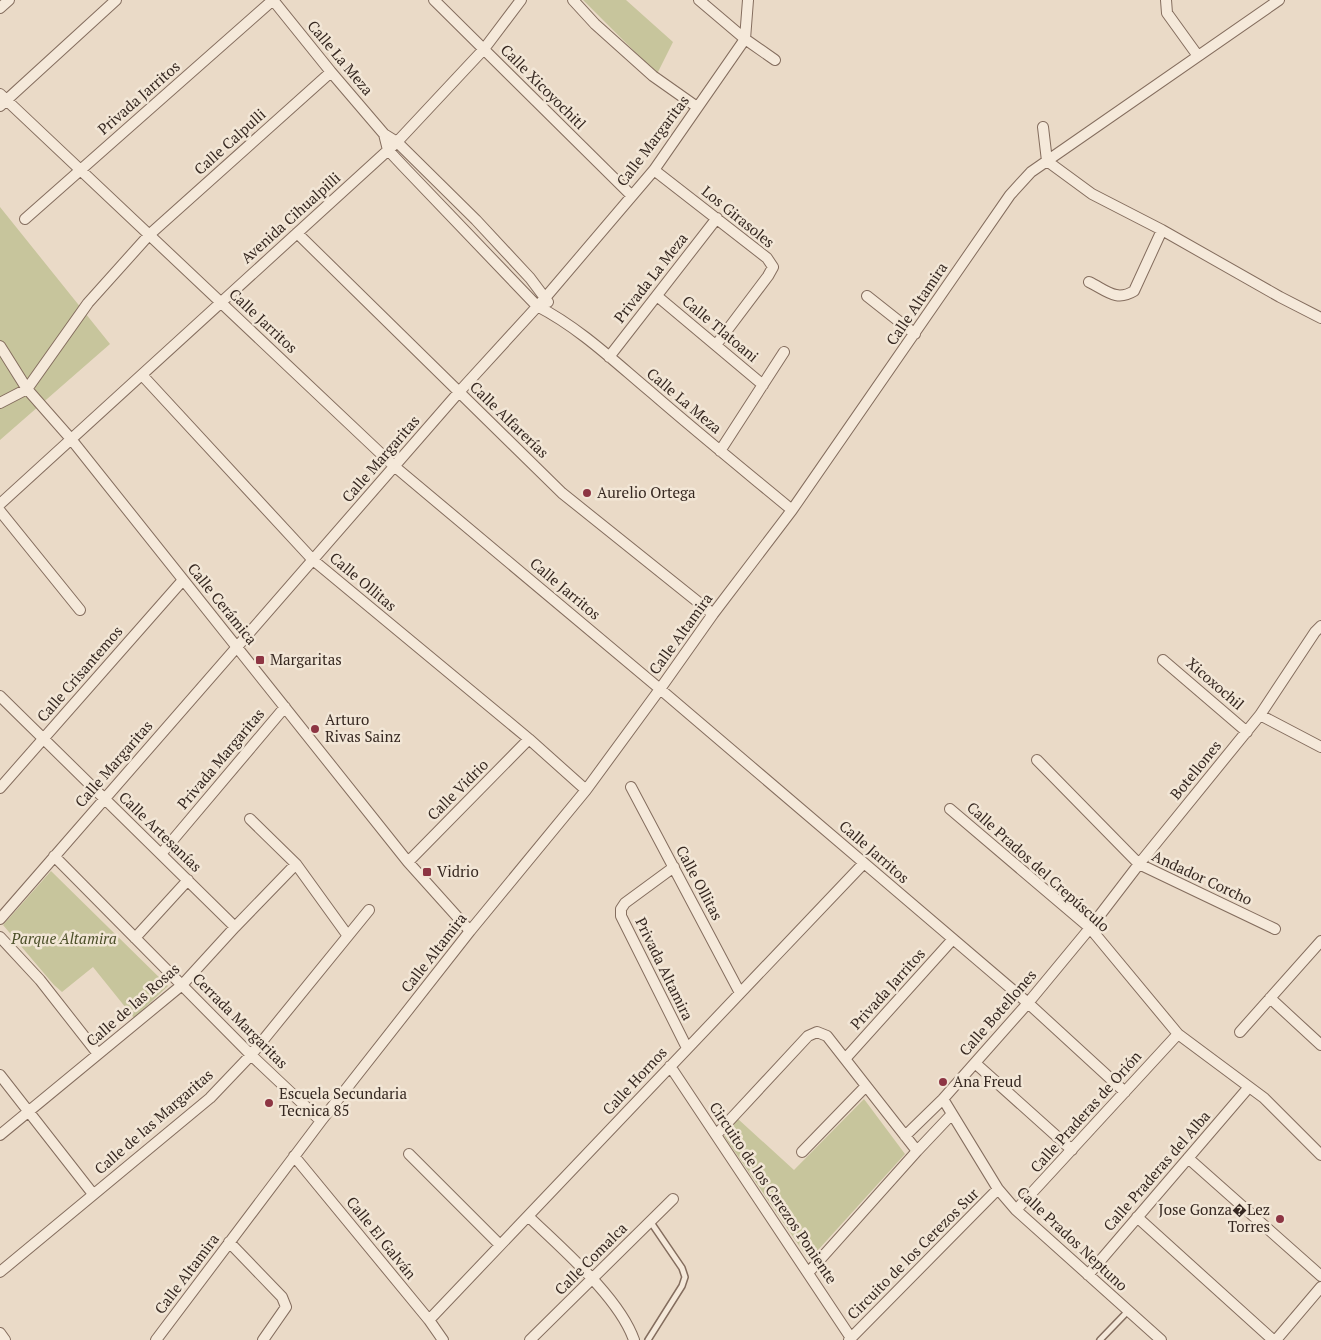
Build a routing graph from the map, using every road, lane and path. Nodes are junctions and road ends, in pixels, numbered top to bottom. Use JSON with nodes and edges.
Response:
{"nodes":[{"id":1,"x":9,"y":0,"type":"edge"},
{"id":2,"x":116,"y":0,"type":"edge"},
{"id":3,"x":273,"y":0,"type":"edge"},
{"id":4,"x":434,"y":0,"type":"edge"},
{"id":5,"x":521,"y":0,"type":"edge"},
{"id":6,"x":573,"y":0,"type":"edge"},
{"id":7,"x":699,"y":0,"type":"edge"},
{"id":8,"x":748,"y":0,"type":"edge"},
{"id":9,"x":1279,"y":0,"type":"edge"},
{"id":10,"x":1165,"y":1,"type":"edge"},
{"id":11,"x":0,"y":8,"type":"edge"},
{"id":12,"x":745,"y":39,"type":"junction"},
{"id":13,"x":484,"y":48,"type":"junction"},
{"id":14,"x":1198,"y":56,"type":"junction"},
{"id":15,"x":774,"y":60,"type":"dead end"},
{"id":16,"x":331,"y":72,"type":"junction"},
{"id":17,"x":2,"y":100,"type":"edge"},
{"id":18,"x":697,"y":107,"type":"junction"},
{"id":19,"x":1043,"y":127,"type":"dead end"},
{"id":20,"x":384,"y":134,"type":"junction"},
{"id":21,"x":397,"y":142,"type":"junction"},
{"id":22,"x":388,"y":150,"type":"junction"},
{"id":23,"x":1047,"y":161,"type":"junction"},
{"id":24,"x":80,"y":170,"type":"junction"},
{"id":25,"x":654,"y":170,"type":"junction"},
{"id":26,"x":631,"y":195,"type":"junction"},
{"id":27,"x":717,"y":218,"type":"junction"},
{"id":28,"x":25,"y":219,"type":"dead end"},
{"id":29,"x":1162,"y":230,"type":"junction"},
{"id":30,"x":297,"y":233,"type":"junction"},
{"id":31,"x":149,"y":235,"type":"junction"},
{"id":32,"x":1089,"y":282,"type":"dead end"},
{"id":33,"x":657,"y":296,"type":"junction"},
{"id":34,"x":867,"y":296,"type":"dead end"},
{"id":35,"x":545,"y":298,"type":"junction"},
{"id":36,"x":221,"y":303,"type":"junction"},
{"id":37,"x":537,"y":306,"type":"junction"},
{"id":38,"x":556,"y":316,"type":"junction"},
{"id":39,"x":1321,"y":318,"type":"edge"},
{"id":40,"x":915,"y":334,"type":"junction"},
{"id":41,"x":716,"y":345,"type":"junction"},
{"id":42,"x":0,"y":346,"type":"edge"},
{"id":43,"x":784,"y":352,"type":"dead end"},
{"id":44,"x":609,"y":357,"type":"junction"},
{"id":45,"x":142,"y":375,"type":"junction"},
{"id":46,"x":763,"y":385,"type":"junction"},
{"id":47,"x":27,"y":389,"type":"junction"},
{"id":48,"x":459,"y":392,"type":"junction"},
{"id":49,"x":0,"y":403,"type":"edge"},
{"id":50,"x":71,"y":439,"type":"junction"},
{"id":51,"x":720,"y":451,"type":"junction"},
{"id":52,"x":394,"y":466,"type":"junction"},
{"id":53,"x":0,"y":504,"type":"edge"},
{"id":54,"x":792,"y":510,"type":"junction"},
{"id":55,"x":0,"y":511,"type":"edge"},
{"id":56,"x":313,"y":560,"type":"junction"},
{"id":57,"x":183,"y":580,"type":"junction"},
{"id":58,"x":80,"y":610,"type":"dead end"},
{"id":59,"x":713,"y":614,"type":"junction"},
{"id":60,"x":1321,"y":626,"type":"edge"},
{"id":61,"x":237,"y":647,"type":"junction"},
{"id":62,"x":1163,"y":660,"type":"dead end"},
{"id":63,"x":660,"y":689,"type":"junction"},
{"id":64,"x":0,"y":696,"type":"edge"},
{"id":65,"x":285,"y":707,"type":"junction"},
{"id":66,"x":1260,"y":715,"type":"junction"},
{"id":67,"x":1247,"y":732,"type":"junction"},
{"id":68,"x":43,"y":739,"type":"junction"},
{"id":69,"x":528,"y":740,"type":"junction"},
{"id":70,"x":1321,"y":746,"type":"edge"},
{"id":71,"x":1037,"y":760,"type":"dead end"},
{"id":72,"x":631,"y":787,"type":"dead end"},
{"id":73,"x":0,"y":788,"type":"edge"},
{"id":74,"x":586,"y":790,"type":"junction"},
{"id":75,"x":105,"y":798,"type":"junction"},
{"id":76,"x":950,"y":809,"type":"dead end"},
{"id":77,"x":250,"y":819,"type":"dead end"},
{"id":78,"x":161,"y":854,"type":"junction"},
{"id":79,"x":54,"y":856,"type":"junction"},
{"id":80,"x":408,"y":862,"type":"junction"},
{"id":81,"x":864,"y":863,"type":"junction"},
{"id":82,"x":296,"y":864,"type":"junction"},
{"id":83,"x":1138,"y":864,"type":"junction"},
{"id":84,"x":674,"y":867,"type":"junction"},
{"id":85,"x":188,"y":880,"type":"junction"},
{"id":86,"x":369,"y":910,"type":"dead end"},
{"id":87,"x":0,"y":919,"type":"edge"},
{"id":88,"x":235,"y":926,"type":"junction"},
{"id":89,"x":1090,"y":928,"type":"junction"},
{"id":90,"x":1275,"y":929,"type":"dead end"},
{"id":91,"x":470,"y":931,"type":"junction"},
{"id":92,"x":348,"y":936,"type":"junction"},
{"id":93,"x":0,"y":937,"type":"edge"},
{"id":94,"x":135,"y":938,"type":"junction"},
{"id":95,"x":953,"y":939,"type":"junction"},
{"id":96,"x":1321,"y":941,"type":"edge"},
{"id":97,"x":182,"y":985,"type":"junction"},
{"id":98,"x":740,"y":993,"type":"junction"},
{"id":99,"x":1270,"y":998,"type":"junction"},
{"id":100,"x":1028,"y":1003,"type":"junction"},
{"id":101,"x":1240,"y":1032,"type":"dead end"},
{"id":102,"x":1178,"y":1034,"type":"junction"},
{"id":103,"x":1321,"y":1045,"type":"edge"},
{"id":104,"x":687,"y":1048,"type":"junction"},
{"id":105,"x":98,"y":1054,"type":"junction"},
{"id":106,"x":251,"y":1055,"type":"junction"},
{"id":107,"x":845,"y":1059,"type":"junction"},
{"id":108,"x":975,"y":1063,"type":"junction"},
{"id":109,"x":670,"y":1066,"type":"junction"},
{"id":110,"x":0,"y":1075,"type":"edge"},
{"id":111,"x":866,"y":1086,"type":"junction"},
{"id":112,"x":1249,"y":1087,"type":"junction"},
{"id":113,"x":1125,"y":1092,"type":"junction"},
{"id":114,"x":943,"y":1099,"type":"junction"},
{"id":115,"x":29,"y":1112,"type":"junction"},
{"id":116,"x":952,"y":1114,"type":"junction"},
{"id":117,"x":321,"y":1120,"type":"junction"},
{"id":118,"x":0,"y":1135,"type":"edge"},
{"id":119,"x":716,"y":1135,"type":"junction"},
{"id":120,"x":906,"y":1136,"type":"junction"},
{"id":121,"x":1072,"y":1150,"type":"junction"},
{"id":122,"x":917,"y":1151,"type":"junction"},
{"id":123,"x":802,"y":1152,"type":"dead end"},
{"id":124,"x":409,"y":1154,"type":"dead end"},
{"id":125,"x":1321,"y":1155,"type":"edge"},
{"id":126,"x":294,"y":1156,"type":"junction"},
{"id":127,"x":1188,"y":1158,"type":"junction"},
{"id":128,"x":998,"y":1188,"type":"junction"},
{"id":129,"x":94,"y":1194,"type":"junction"},
{"id":130,"x":673,"y":1199,"type":"dead end"},
{"id":131,"x":1016,"y":1210,"type":"junction"},
{"id":132,"x":528,"y":1216,"type":"junction"},
{"id":133,"x":1137,"y":1218,"type":"junction"},
{"id":134,"x":650,"y":1220,"type":"junction"},
{"id":135,"x":229,"y":1242,"type":"junction"},
{"id":136,"x":500,"y":1245,"type":"junction"},
{"id":137,"x":0,"y":1272,"type":"edge"},
{"id":138,"x":808,"y":1273,"type":"junction"},
{"id":139,"x":1088,"y":1275,"type":"junction"},
{"id":140,"x":1321,"y":1276,"type":"edge"},
{"id":141,"x":592,"y":1279,"type":"junction"},
{"id":142,"x":1321,"y":1287,"type":"edge"},
{"id":143,"x":1128,"y":1311,"type":"junction"},
{"id":144,"x":429,"y":1320,"type":"junction"},
{"id":145,"x":0,"y":1333,"type":"edge"},
{"id":146,"x":850,"y":1339,"type":"edge"},
{"id":147,"x":5,"y":1340,"type":"edge"},
{"id":148,"x":156,"y":1340,"type":"edge"},
{"id":149,"x":263,"y":1340,"type":"edge"},
{"id":150,"x":443,"y":1340,"type":"edge"},
{"id":151,"x":530,"y":1340,"type":"edge"},
{"id":152,"x":634,"y":1340,"type":"edge"},
{"id":153,"x":648,"y":1340,"type":"edge"},
{"id":154,"x":1100,"y":1340,"type":"edge"},
{"id":155,"x":1160,"y":1340,"type":"edge"},
{"id":156,"x":1274,"y":1340,"type":"edge"}],
"edges":[{"from":1,"to":11,"type":"street"},
{"from":2,"to":17,"type":"street"},
{"from":3,"to":16,"type":"street","name":"Calle La Meza"},
{"from":3,"to":24,"type":"street","name":"Privada Jarritos"},
{"from":4,"to":13,"type":"street","name":"Calle Xicoyochitl"},
{"from":5,"to":13,"type":"street","name":"Avenida Cihualpilli"},
{"from":6,"to":18,"type":"street"},
{"from":7,"to":12,"type":"street"},
{"from":8,"to":12,"type":"street"},
{"from":9,"to":14,"type":"street","name":"Calle Altamira"},
{"from":10,"to":14,"type":"street"},
{"from":12,"to":15,"type":"street"},
{"from":12,"to":18,"type":"street","name":"Calle Margaritas"},
{"from":13,"to":21,"type":"street","name":"Avenida Cihualpilli"},
{"from":13,"to":26,"type":"street","name":"Calle Xicoyochitl"},
{"from":14,"to":23,"type":"street","name":"Calle Altamira"},
{"from":16,"to":20,"type":"street","name":"Calle La Meza"},
{"from":16,"to":31,"type":"street","name":"Calle Calpulli"},
{"from":17,"to":24,"type":"street","name":"Calle Jarritos"},
{"from":18,"to":25,"type":"street","name":"Calle Margaritas"},
{"from":19,"to":23,"type":"street"},
{"from":20,"to":21,"type":"street","name":"Calle La Meza"},
{"from":20,"to":22,"type":"street","name":"Calle La Meza"},
{"from":21,"to":22,"type":"street","name":"Avenida Cihualpilli"},
{"from":21,"to":35,"type":"street","name":"Calle La Meza"},
{"from":22,"to":30,"type":"street","name":"Avenida Cihualpilli"},
{"from":22,"to":37,"type":"street","name":"Calle La Meza"},
{"from":23,"to":29,"type":"street"},
{"from":23,"to":40,"type":"street","name":"Calle Altamira"},
{"from":24,"to":28,"type":"street","name":"Privada Jarritos"},
{"from":24,"to":31,"type":"street","name":"Calle Jarritos"},
{"from":25,"to":26,"type":"street","name":"Calle Margaritas"},
{"from":25,"to":27,"type":"street","name":"Los Girasoles"},
{"from":26,"to":35,"type":"street","name":"Calle Margaritas"},
{"from":27,"to":33,"type":"street","name":"Privada La Meza"},
{"from":27,"to":41,"type":"street","name":"Los Girasoles"},
{"from":29,"to":32,"type":"street"},
{"from":29,"to":39,"type":"street"},
{"from":30,"to":36,"type":"street","name":"Avenida Cihualpilli"},
{"from":30,"to":48,"type":"street","name":"Calle Alfarerías"},
{"from":31,"to":36,"type":"street","name":"Calle Jarritos"},
{"from":31,"to":47,"type":"street","name":"Calle Calpulli"},
{"from":33,"to":41,"type":"street","name":"Calle Tlatoani"},
{"from":33,"to":44,"type":"street","name":"Privada La Meza"},
{"from":34,"to":40,"type":"street"},
{"from":35,"to":37,"type":"street","name":"Calle Margaritas"},
{"from":35,"to":38,"type":"street","name":"Calle La Meza"},
{"from":36,"to":45,"type":"street","name":"Avenida Cihualpilli"},
{"from":36,"to":52,"type":"street","name":"Calle Jarritos"},
{"from":37,"to":38,"type":"street","name":"Calle La Meza"},
{"from":37,"to":48,"type":"street","name":"Calle Margaritas"},
{"from":38,"to":44,"type":"street","name":"Calle La Meza"},
{"from":40,"to":54,"type":"street","name":"Calle Altamira"},
{"from":41,"to":46,"type":"street","name":"Calle Tlatoani"},
{"from":42,"to":47,"type":"street","name":"Calle Cerámica"},
{"from":43,"to":46,"type":"street"},
{"from":44,"to":51,"type":"street","name":"Calle La Meza"},
{"from":45,"to":50,"type":"street","name":"Avenida Cihualpilli"},
{"from":45,"to":56,"type":"street","name":"Calle Ollitas"},
{"from":46,"to":51,"type":"street"},
{"from":47,"to":49,"type":"street"},
{"from":47,"to":50,"type":"street","name":"Calle Cerámica"},
{"from":48,"to":52,"type":"street","name":"Calle Margaritas"},
{"from":48,"to":59,"type":"street","name":"Calle Alfarerías"},
{"from":50,"to":53,"type":"street","name":"Avenida Cihualpilli"},
{"from":50,"to":57,"type":"street","name":"Calle Cerámica"},
{"from":51,"to":54,"type":"street","name":"Calle La Meza"},
{"from":52,"to":56,"type":"street","name":"Calle Margaritas"},
{"from":52,"to":63,"type":"street","name":"Calle Jarritos"},
{"from":54,"to":59,"type":"street","name":"Calle Altamira"},
{"from":55,"to":58,"type":"street"},
{"from":56,"to":61,"type":"street","name":"Calle Margaritas"},
{"from":56,"to":69,"type":"street","name":"Calle Ollitas"},
{"from":57,"to":61,"type":"street","name":"Calle Cerámica"},
{"from":57,"to":68,"type":"street","name":"Calle Crisantemos"},
{"from":59,"to":63,"type":"street","name":"Calle Altamira"},
{"from":60,"to":66,"type":"street","name":"Botellones"},
{"from":61,"to":65,"type":"street","name":"Calle Cerámica"},
{"from":61,"to":75,"type":"street","name":"Calle Margaritas"},
{"from":62,"to":67,"type":"street","name":"Xicoxochil"},
{"from":63,"to":74,"type":"street","name":"Calle Altamira"},
{"from":63,"to":81,"type":"street","name":"Calle Jarritos"},
{"from":64,"to":68,"type":"street","name":"Calle Artesanías"},
{"from":65,"to":78,"type":"street","name":"Privada Margaritas"},
{"from":65,"to":80,"type":"street","name":"Calle Cerámica"},
{"from":66,"to":67,"type":"street","name":"Botellones"},
{"from":66,"to":70,"type":"street"},
{"from":67,"to":83,"type":"street","name":"Botellones"},
{"from":68,"to":73,"type":"street","name":"Calle Crisantemos"},
{"from":68,"to":75,"type":"street","name":"Calle Artesanías"},
{"from":69,"to":74,"type":"street","name":"Calle Ollitas"},
{"from":69,"to":80,"type":"street","name":"Calle Vidrio"},
{"from":71,"to":83,"type":"street","name":"Andador Corcho"},
{"from":72,"to":84,"type":"street","name":"Calle Ollitas"},
{"from":74,"to":91,"type":"street","name":"Calle Altamira"},
{"from":75,"to":78,"type":"street","name":"Calle Artesanías"},
{"from":75,"to":79,"type":"street","name":"Calle Margaritas"},
{"from":76,"to":89,"type":"street","name":"Calle Prados del Crepúsculo"},
{"from":77,"to":82,"type":"street"},
{"from":78,"to":85,"type":"street","name":"Calle Artesanías"},
{"from":79,"to":87,"type":"street","name":"Calle Margaritas"},
{"from":79,"to":94,"type":"street","name":"Cerrada Margaritas"},
{"from":80,"to":91,"type":"street","name":"Calle Cerámica"},
{"from":81,"to":95,"type":"street","name":"Calle Jarritos"},
{"from":81,"to":98,"type":"street","name":"Calle Hornos"},
{"from":82,"to":88,"type":"street","name":"Calle de las Rosas"},
{"from":82,"to":92,"type":"street"},
{"from":83,"to":89,"type":"street","name":"Botellones"},
{"from":83,"to":90,"type":"street","name":"Andador Corcho"},
{"from":84,"to":98,"type":"street","name":"Calle Ollitas"},
{"from":84,"to":104,"type":"street","name":"Privada Altamira"},
{"from":85,"to":88,"type":"street","name":"Calle Artesanías"},
{"from":85,"to":94,"type":"street"},
{"from":86,"to":92,"type":"street","name":"Calle de las Margaritas"},
{"from":88,"to":97,"type":"street","name":"Calle de las Rosas"},
{"from":89,"to":100,"type":"street","name":"Calle Botellones"},
{"from":89,"to":102,"type":"street","name":"Calle Prados del Crepúsculo"},
{"from":91,"to":117,"type":"street","name":"Calle Altamira"},
{"from":92,"to":106,"type":"street","name":"Calle de las Margaritas"},
{"from":93,"to":105,"type":"street"},
{"from":94,"to":97,"type":"street","name":"Cerrada Margaritas"},
{"from":95,"to":100,"type":"street","name":"Calle Jarritos"},
{"from":95,"to":107,"type":"street","name":"Privada Jarritos"},
{"from":96,"to":99,"type":"street"},
{"from":97,"to":105,"type":"street","name":"Calle de las Rosas"},
{"from":97,"to":106,"type":"street","name":"Cerrada Margaritas"},
{"from":98,"to":104,"type":"street","name":"Calle Hornos"},
{"from":99,"to":101,"type":"street"},
{"from":99,"to":103,"type":"street"},
{"from":100,"to":108,"type":"street","name":"Calle Botellones"},
{"from":100,"to":113,"type":"street","name":"Calle Jarritos"},
{"from":102,"to":112,"type":"street","name":"Calle Prados del Crepúsculo"},
{"from":102,"to":113,"type":"street","name":"Calle Praderas de Orión"},
{"from":104,"to":109,"type":"street","name":"Calle Hornos"},
{"from":105,"to":115,"type":"street","name":"Calle de las Rosas"},
{"from":106,"to":117,"type":"street","name":"Cerrada Margaritas"},
{"from":106,"to":129,"type":"street","name":"Calle de las Margaritas"},
{"from":107,"to":111,"type":"street"},
{"from":107,"to":119,"type":"street"},
{"from":108,"to":114,"type":"street","name":"Calle Botellones"},
{"from":108,"to":121,"type":"street"},
{"from":109,"to":119,"type":"street","name":"Circuito de los Cerezos Poniente"},
{"from":109,"to":132,"type":"street","name":"Calle Hornos"},
{"from":110,"to":115,"type":"street"},
{"from":111,"to":120,"type":"street"},
{"from":111,"to":123,"type":"street"},
{"from":112,"to":125,"type":"street","name":"Calle Prados del Crepúsculo"},
{"from":112,"to":127,"type":"street","name":"Calle Praderas del Alba"},
{"from":113,"to":121,"type":"street","name":"Calle Praderas de Orión"},
{"from":114,"to":116,"type":"street","name":"Calle Prados Neptuno"},
{"from":114,"to":120,"type":"street","name":"Calle Botellones"},
{"from":115,"to":118,"type":"street","name":"Calle de las Rosas"},
{"from":115,"to":129,"type":"street"},
{"from":116,"to":122,"type":"street"},
{"from":116,"to":128,"type":"street","name":"Calle Prados Neptuno"},
{"from":117,"to":126,"type":"street","name":"Calle Altamira"},
{"from":119,"to":138,"type":"street","name":"Circuito de los Cerezos Poniente"},
{"from":120,"to":122,"type":"street"},
{"from":121,"to":131,"type":"street","name":"Calle Praderas de Orión"},
{"from":122,"to":138,"type":"street"},
{"from":124,"to":136,"type":"street"},
{"from":126,"to":135,"type":"street","name":"Calle Altamira"},
{"from":126,"to":144,"type":"street","name":"Calle El Galván"},
{"from":127,"to":133,"type":"street","name":"Calle Praderas del Alba"},
{"from":127,"to":140,"type":"street"},
{"from":128,"to":131,"type":"street","name":"Calle Prados Neptuno"},
{"from":128,"to":146,"type":"street","name":"Circuito de los Cerezos Sur"},
{"from":129,"to":137,"type":"street","name":"Calle de las Margaritas"},
{"from":130,"to":134,"type":"street","name":"Calle Comalca"},
{"from":131,"to":139,"type":"street","name":"Calle Prados Neptuno"},
{"from":132,"to":136,"type":"street","name":"Calle Hornos"},
{"from":132,"to":141,"type":"street"},
{"from":133,"to":139,"type":"street","name":"Calle Praderas del Alba"},
{"from":133,"to":156,"type":"street"},
{"from":134,"to":141,"type":"street","name":"Calle Comalca"},
{"from":134,"to":153,"type":"lane"},
{"from":135,"to":148,"type":"street","name":"Calle Altamira"},
{"from":135,"to":149,"type":"street"},
{"from":136,"to":144,"type":"street","name":"Calle Hornos"},
{"from":138,"to":146,"type":"street","name":"Circuito de los Cerezos Poniente"},
{"from":139,"to":143,"type":"street","name":"Calle Prados Neptuno"},
{"from":141,"to":151,"type":"street","name":"Calle Comalca"},
{"from":141,"to":152,"type":"street"},
{"from":142,"to":156,"type":"street"},
{"from":143,"to":154,"type":"lane"},
{"from":143,"to":155,"type":"street","name":"Calle Prados Neptuno"},
{"from":144,"to":150,"type":"street","name":"Calle El Galván"},
{"from":145,"to":147,"type":"street"}]}
